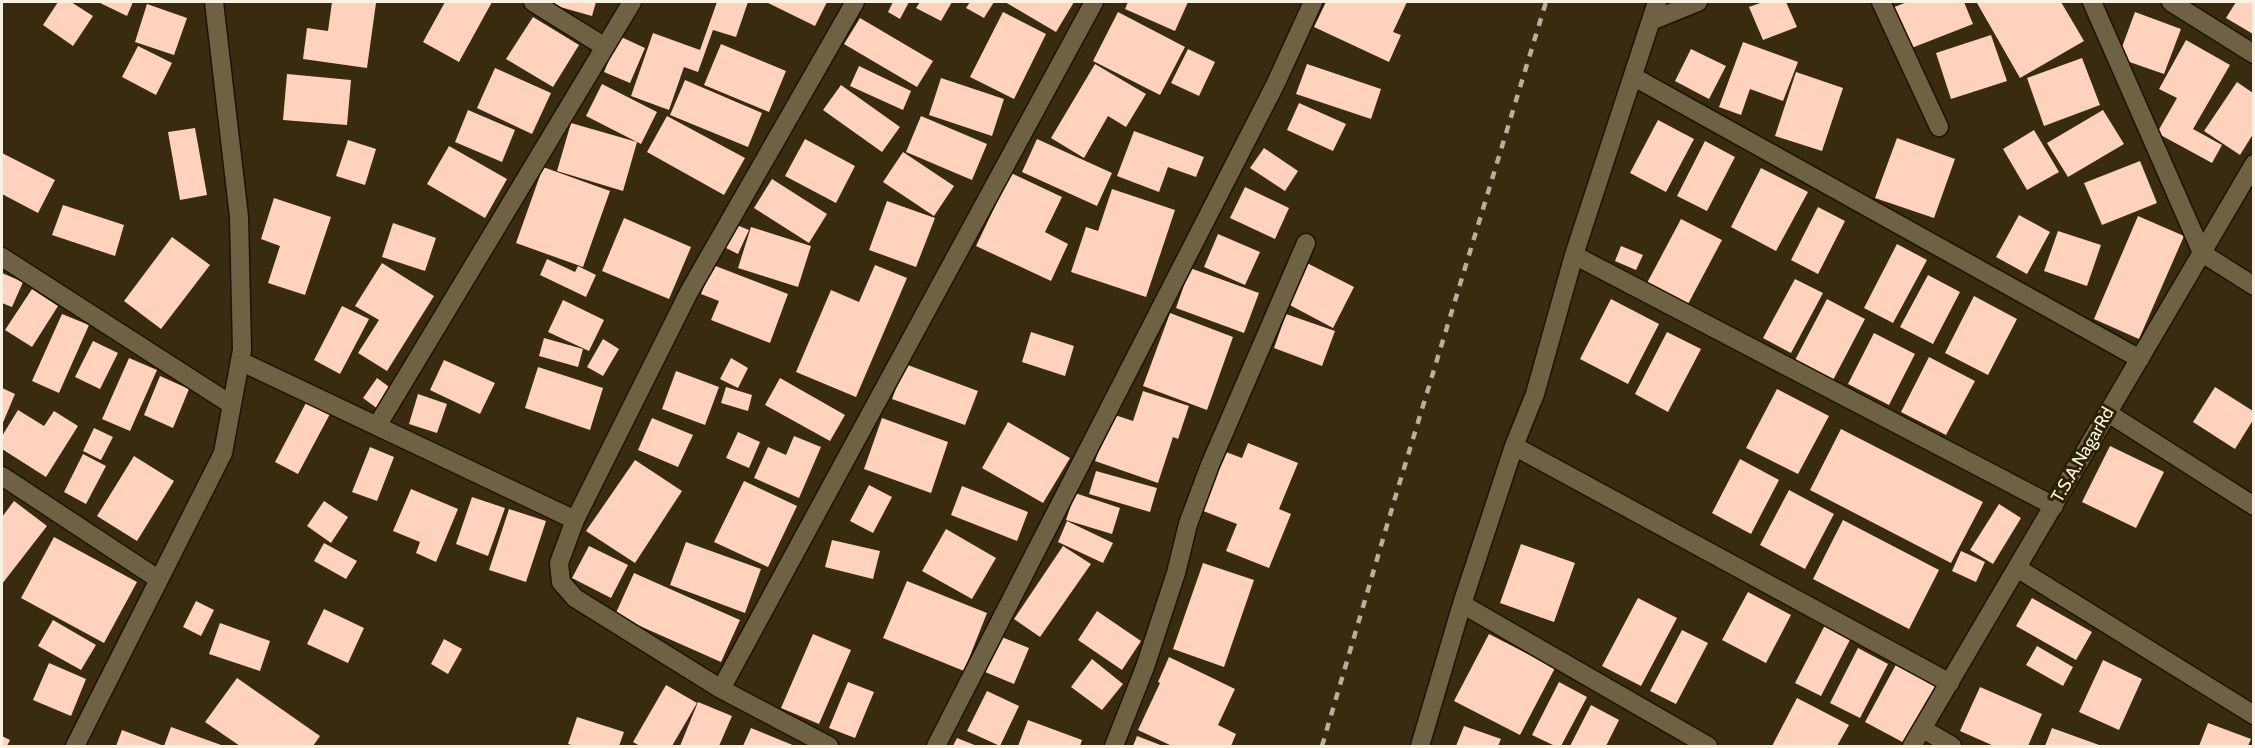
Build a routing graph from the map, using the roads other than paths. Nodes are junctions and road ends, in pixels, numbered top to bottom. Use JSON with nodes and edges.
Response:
{"nodes":[{"id":1,"x":214,"y":2,"type":"edge"},
{"id":2,"x":533,"y":2,"type":"edge"},
{"id":3,"x":632,"y":2,"type":"edge"},
{"id":4,"x":855,"y":2,"type":"edge"},
{"id":5,"x":1094,"y":2,"type":"edge"},
{"id":6,"x":1313,"y":2,"type":"edge"},
{"id":7,"x":1657,"y":2,"type":"edge"},
{"id":8,"x":1698,"y":2,"type":"edge"},
{"id":9,"x":1881,"y":2,"type":"edge"},
{"id":10,"x":2092,"y":2,"type":"edge"},
{"id":11,"x":2172,"y":2,"type":"edge"},
{"id":12,"x":1651,"y":21,"type":"junction"},
{"id":13,"x":605,"y":47,"type":"junction"},
{"id":14,"x":2253,"y":54,"type":"edge"},
{"id":15,"x":1634,"y":77,"type":"junction"},
{"id":16,"x":1939,"y":127,"type":"dead end"},
{"id":17,"x":2253,"y":164,"type":"edge"},
{"id":18,"x":1306,"y":243,"type":"dead end"},
{"id":19,"x":2202,"y":253,"type":"junction"},
{"id":20,"x":1574,"y":255,"type":"junction"},
{"id":21,"x":2,"y":257,"type":"edge"},
{"id":22,"x":2253,"y":286,"type":"edge"},
{"id":23,"x":2140,"y":359,"type":"junction"},
{"id":24,"x":240,"y":361,"type":"junction"},
{"id":25,"x":232,"y":405,"type":"junction"},
{"id":26,"x":2108,"y":413,"type":"junction"},
{"id":27,"x":377,"y":426,"type":"junction"},
{"id":28,"x":1514,"y":446,"type":"junction"},
{"id":29,"x":2,"y":476,"type":"edge"},
{"id":30,"x":2054,"y":506,"type":"junction"},
{"id":31,"x":2253,"y":506,"type":"edge"},
{"id":32,"x":575,"y":520,"type":"junction"},
{"id":33,"x":2017,"y":568,"type":"junction"},
{"id":34,"x":159,"y":579,"type":"junction"},
{"id":35,"x":1462,"y":604,"type":"junction"},
{"id":36,"x":1950,"y":683,"type":"junction"},
{"id":37,"x":721,"y":689,"type":"junction"},
{"id":38,"x":2253,"y":715,"type":"edge"},
{"id":39,"x":1923,"y":729,"type":"junction"},
{"id":40,"x":75,"y":747,"type":"edge"},
{"id":41,"x":829,"y":747,"type":"edge"},
{"id":42,"x":936,"y":747,"type":"edge"},
{"id":43,"x":1114,"y":747,"type":"edge"},
{"id":44,"x":1420,"y":747,"type":"edge"},
{"id":45,"x":1708,"y":747,"type":"edge"},
{"id":46,"x":1912,"y":747,"type":"edge"},
{"id":47,"x":1952,"y":747,"type":"edge"}],
"edges":[{"from":1,"to":24,"type":"street"},
{"from":2,"to":13,"type":"street"},
{"from":3,"to":13,"type":"street"},
{"from":4,"to":32,"type":"street"},
{"from":5,"to":37,"type":"street"},
{"from":6,"to":42,"type":"street"},
{"from":7,"to":12,"type":"street"},
{"from":8,"to":12,"type":"street"},
{"from":9,"to":16,"type":"street"},
{"from":10,"to":19,"type":"street"},
{"from":11,"to":14,"type":"street"},
{"from":12,"to":15,"type":"street"},
{"from":13,"to":27,"type":"street"},
{"from":15,"to":20,"type":"street"},
{"from":15,"to":23,"type":"street"},
{"from":17,"to":19,"type":"street","name":"T.S.A.NagarRd"},
{"from":18,"to":43,"type":"street"},
{"from":19,"to":22,"type":"street"},
{"from":19,"to":23,"type":"street","name":"T.S.A.NagarRd"},
{"from":20,"to":28,"type":"street"},
{"from":20,"to":30,"type":"street"},
{"from":21,"to":25,"type":"street"},
{"from":23,"to":26,"type":"street","name":"T.S.A.NagarRd"},
{"from":24,"to":25,"type":"street"},
{"from":24,"to":27,"type":"street"},
{"from":25,"to":34,"type":"street"},
{"from":26,"to":30,"type":"street","name":"T.S.A.NagarRd"},
{"from":26,"to":31,"type":"street"},
{"from":27,"to":32,"type":"street"},
{"from":28,"to":35,"type":"street"},
{"from":28,"to":36,"type":"street"},
{"from":29,"to":34,"type":"street"},
{"from":30,"to":33,"type":"street","name":"T.S.A.NagarRd"},
{"from":32,"to":37,"type":"street"},
{"from":33,"to":36,"type":"street","name":"T.S.A.NagarRd"},
{"from":33,"to":38,"type":"street"},
{"from":34,"to":40,"type":"street"},
{"from":35,"to":44,"type":"street"},
{"from":35,"to":45,"type":"street"},
{"from":36,"to":39,"type":"street","name":"T.S.A.NagarRd"},
{"from":37,"to":41,"type":"street"},
{"from":39,"to":46,"type":"street","name":"T.S.A.NagarRd"},
{"from":39,"to":47,"type":"street"}]}
